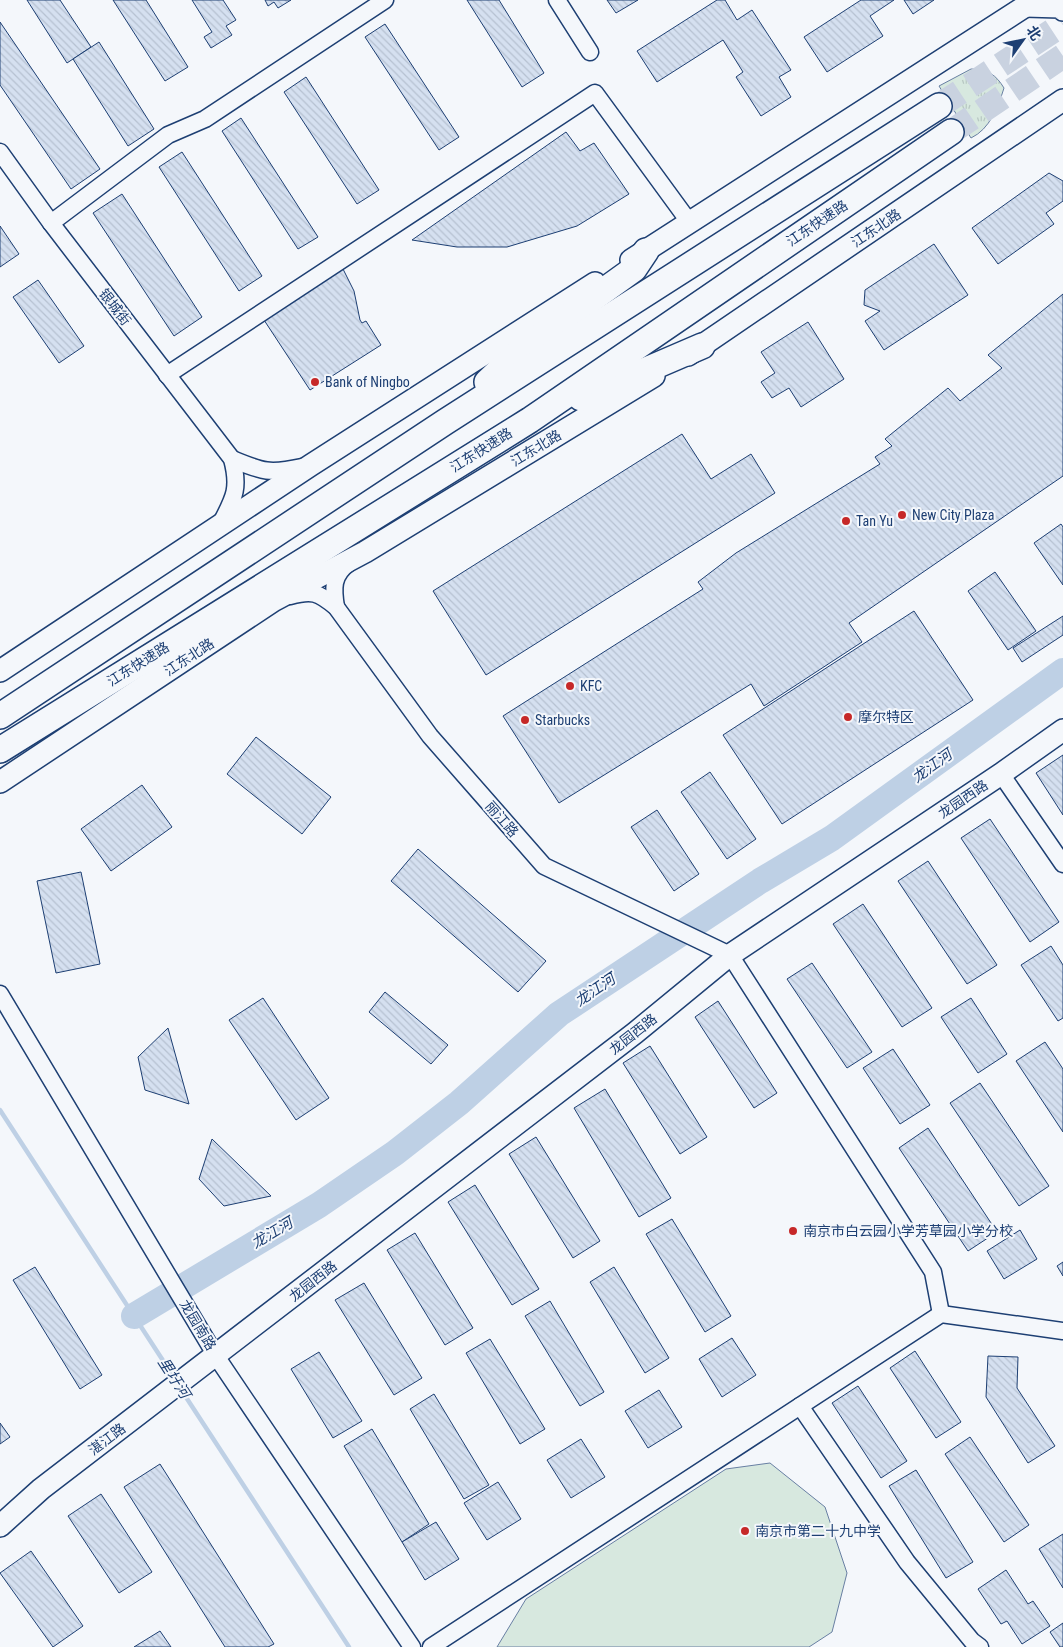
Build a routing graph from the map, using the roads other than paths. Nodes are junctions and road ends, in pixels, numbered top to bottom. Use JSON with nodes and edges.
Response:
{"nodes":[{"id":1,"x":385,"y":0,"type":"edge"},
{"id":2,"x":557,"y":0,"type":"edge"},
{"id":3,"x":1030,"y":3,"type":"edge"},
{"id":4,"x":1063,"y":10,"type":"edge"},
{"id":5,"x":590,"y":52,"type":"dead end"},
{"id":6,"x":1063,"y":100,"type":"edge"},
{"id":7,"x":939,"y":106,"type":"tunnel mouth"},
{"id":8,"x":951,"y":132,"type":"tunnel mouth"},
{"id":9,"x":0,"y":152,"type":"edge"},
{"id":10,"x":690,"y":222,"type":"junction"},
{"id":11,"x":51,"y":223,"type":"junction"},
{"id":12,"x":646,"y":251,"type":"junction"},
{"id":13,"x":702,"y":346,"type":"junction"},
{"id":14,"x":167,"y":375,"type":"junction"},
{"id":15,"x":530,"y":420,"type":"junction"},
{"id":16,"x":445,"y":422,"type":"junction"},
{"id":17,"x":232,"y":459,"type":"junction"},
{"id":18,"x":311,"y":465,"type":"junction"},
{"id":19,"x":220,"y":526,"type":"junction"},
{"id":20,"x":365,"y":552,"type":"junction"},
{"id":21,"x":273,"y":601,"type":"junction"},
{"id":22,"x":336,"y":608,"type":"junction"},
{"id":23,"x":0,"y":671,"type":"edge"},
{"id":24,"x":0,"y":716,"type":"edge"},
{"id":25,"x":1063,"y":730,"type":"edge"},
{"id":26,"x":0,"y":750,"type":"edge"},
{"id":27,"x":1001,"y":774,"type":"junction"},
{"id":28,"x":0,"y":782,"type":"edge"},
{"id":29,"x":1063,"y":864,"type":"edge"},
{"id":30,"x":730,"y":955,"type":"junction"},
{"id":31,"x":0,"y":994,"type":"edge"},
{"id":32,"x":941,"y":1314,"type":"junction"},
{"id":33,"x":1063,"y":1332,"type":"edge"},
{"id":34,"x":216,"y":1356,"type":"junction"},
{"id":35,"x":800,"y":1406,"type":"junction"},
{"id":36,"x":0,"y":1526,"type":"edge"},
{"id":37,"x":412,"y":1647,"type":"edge"},
{"id":38,"x":431,"y":1647,"type":"edge"},
{"id":39,"x":980,"y":1647,"type":"edge"}],
"edges":[{"from":1,"to":11,"type":"street"},
{"from":2,"to":5,"type":"street"},
{"from":3,"to":4,"type":"main road"},
{"from":3,"to":10,"type":"main road"},
{"from":6,"to":13,"type":"main road","name":"江东北路"},
{"from":7,"to":16,"type":"highway"},
{"from":8,"to":15,"type":"highway","name":"江东快速路"},
{"from":9,"to":11,"type":"street","name":"银城街"},
{"from":10,"to":12,"type":"main road"},
{"from":10,"to":14,"type":"street"},
{"from":11,"to":14,"type":"street","name":"银城街"},
{"from":12,"to":16,"type":"highway"},
{"from":12,"to":18,"type":"main road"},
{"from":13,"to":15,"type":"highway"},
{"from":13,"to":20,"type":"main road","name":"江东北路"},
{"from":14,"to":17,"type":"street","name":"银城街"},
{"from":15,"to":26,"type":"highway","name":"江东快速路"},
{"from":16,"to":24,"type":"highway"},
{"from":17,"to":18,"type":"street","name":"银城街"},
{"from":17,"to":19,"type":"street","name":"银城街"},
{"from":18,"to":19,"type":"main road"},
{"from":19,"to":23,"type":"main road"},
{"from":20,"to":21,"type":"main road","name":"江东北路"},
{"from":20,"to":22,"type":"street"},
{"from":21,"to":22,"type":"street","name":"丽江路"},
{"from":21,"to":28,"type":"main road","name":"江东北路"},
{"from":22,"to":30,"type":"street","name":"丽江路"},
{"from":25,"to":27,"type":"main road","name":"龙园西路"},
{"from":27,"to":29,"type":"street"},
{"from":27,"to":30,"type":"main road","name":"龙园西路"},
{"from":30,"to":32,"type":"street"},
{"from":30,"to":34,"type":"main road","name":"龙园西路"},
{"from":31,"to":34,"type":"street","name":"龙园南路"},
{"from":32,"to":33,"type":"street"},
{"from":32,"to":35,"type":"street"},
{"from":34,"to":36,"type":"main road","name":"湛江路"},
{"from":34,"to":37,"type":"street","name":"龙园南路"},
{"from":35,"to":38,"type":"street"},
{"from":35,"to":39,"type":"street"}]}
